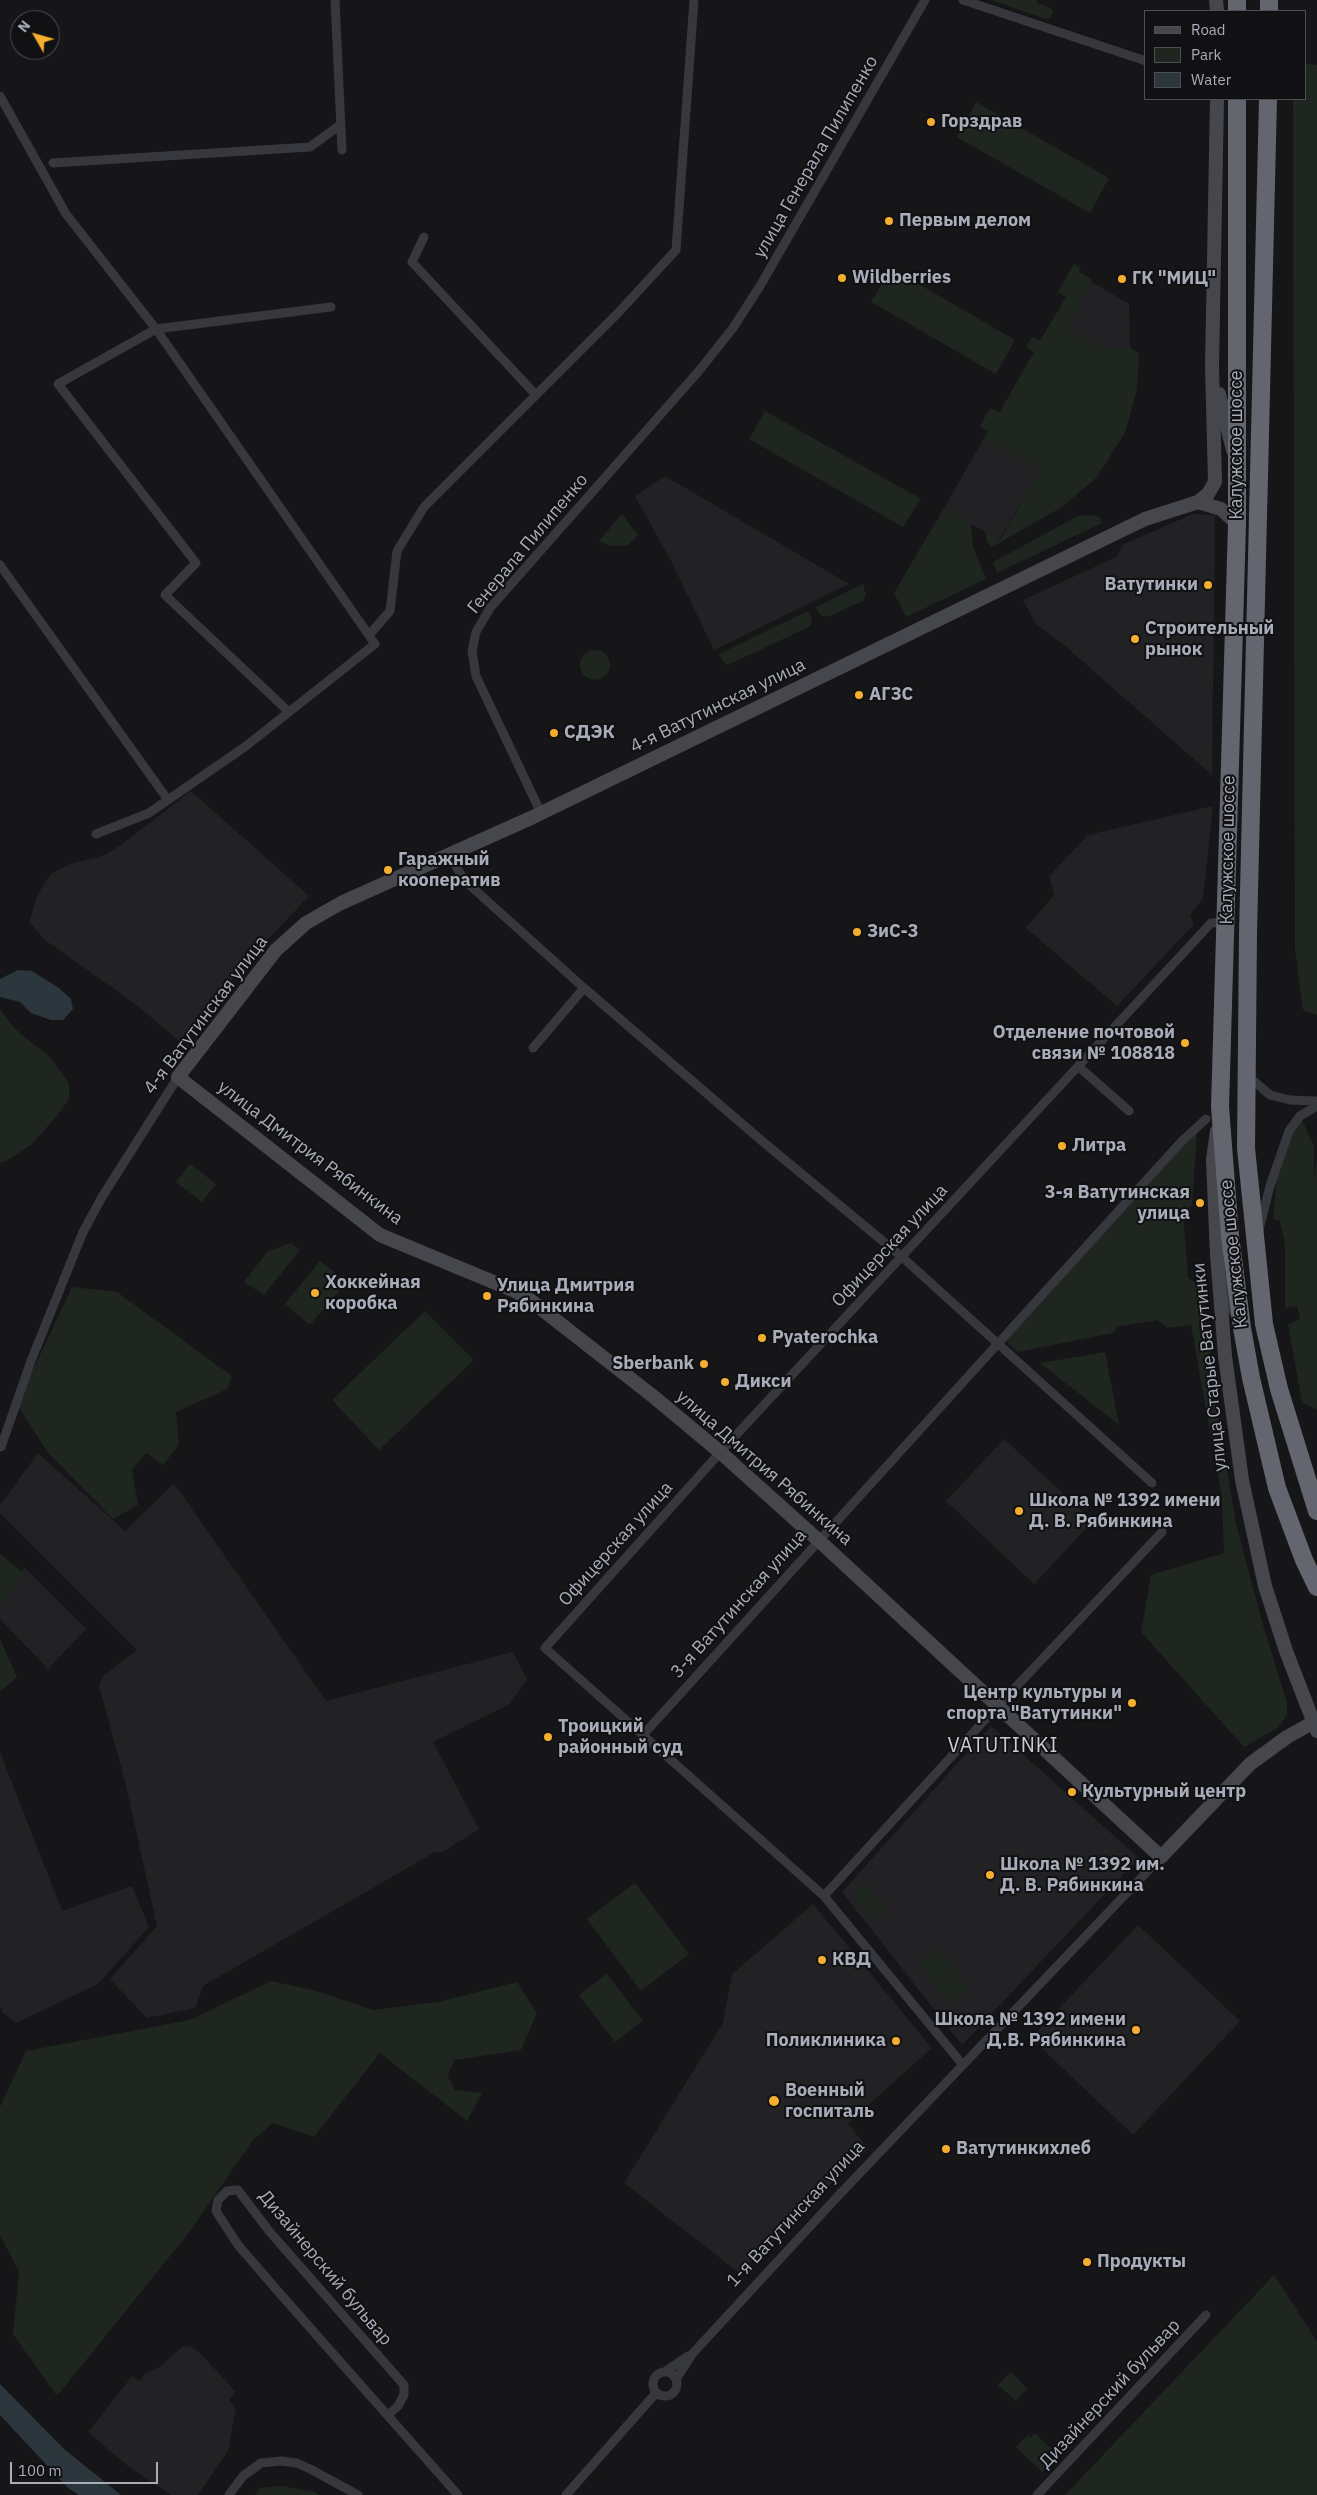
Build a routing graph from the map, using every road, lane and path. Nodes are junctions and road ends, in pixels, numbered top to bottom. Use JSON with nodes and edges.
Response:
{"nodes":[{"id":1,"x":335,"y":0,"type":"edge"},
{"id":2,"x":694,"y":0,"type":"edge"},
{"id":3,"x":925,"y":0,"type":"edge"},
{"id":4,"x":963,"y":0,"type":"edge"},
{"id":5,"x":1144,"y":60,"type":"edge"},
{"id":6,"x":0,"y":96,"type":"edge"},
{"id":7,"x":1216,"y":100,"type":"edge"},
{"id":8,"x":1237,"y":100,"type":"edge"},
{"id":9,"x":1268,"y":100,"type":"edge"},
{"id":10,"x":340,"y":125,"type":"junction"},
{"id":11,"x":342,"y":150,"type":"dead end"},
{"id":12,"x":53,"y":163,"type":"dead end"},
{"id":13,"x":424,"y":237,"type":"dead end"},
{"id":14,"x":332,"y":307,"type":"dead end"},
{"id":15,"x":733,"y":328,"type":"joint"},
{"id":16,"x":156,"y":329,"type":"junction"},
{"id":17,"x":1213,"y":356,"type":"junction"},
{"id":18,"x":536,"y":395,"type":"junction"},
{"id":19,"x":1237,"y":463,"type":"junction"},
{"id":20,"x":1198,"y":502,"type":"junction"},
{"id":21,"x":1237,"y":524,"type":"junction"},
{"id":22,"x":0,"y":565,"type":"edge"},
{"id":23,"x":369,"y":635,"type":"junction"},
{"id":24,"x":289,"y":712,"type":"junction"},
{"id":25,"x":168,"y":800,"type":"junction"},
{"id":26,"x":541,"y":813,"type":"junction"},
{"id":27,"x":96,"y":834,"type":"dead end"},
{"id":28,"x":449,"y":855,"type":"junction"},
{"id":29,"x":1227,"y":922,"type":"junction"},
{"id":30,"x":584,"y":988,"type":"junction"},
{"id":31,"x":533,"y":1048,"type":"dead end"},
{"id":32,"x":1079,"y":1067,"type":"junction"},
{"id":33,"x":1246,"y":1074,"type":"junction"},
{"id":34,"x":178,"y":1078,"type":"junction"},
{"id":35,"x":1317,"y":1101,"type":"edge"},
{"id":36,"x":1317,"y":1106,"type":"edge"},
{"id":37,"x":1220,"y":1107,"type":"junction"},
{"id":38,"x":1129,"y":1111,"type":"dead end"},
{"id":39,"x":1206,"y":1119,"type":"dead end"},
{"id":40,"x":1256,"y":1245,"type":"junction"},
{"id":41,"x":1216,"y":1255,"type":"junction"},
{"id":42,"x":902,"y":1257,"type":"junction"},
{"id":43,"x":998,"y":1343,"type":"junction"},
{"id":44,"x":1251,"y":1378,"type":"junction"},
{"id":45,"x":1,"y":1447,"type":"edge"},
{"id":46,"x":720,"y":1452,"type":"junction"},
{"id":47,"x":1152,"y":1482,"type":"dead end"},
{"id":48,"x":1317,"y":1511,"type":"edge"},
{"id":49,"x":1162,"y":1532,"type":"dead end"},
{"id":50,"x":818,"y":1540,"type":"junction"},
{"id":51,"x":1317,"y":1588,"type":"edge"},
{"id":52,"x":999,"y":1705,"type":"junction"},
{"id":53,"x":1315,"y":1727,"type":"edge"},
{"id":54,"x":642,"y":1736,"type":"junction"},
{"id":55,"x":1161,"y":1857,"type":"junction"},
{"id":56,"x":824,"y":1896,"type":"junction"},
{"id":57,"x":963,"y":2065,"type":"junction"},
{"id":58,"x":1206,"y":2315,"type":"dead end"},
{"id":59,"x":693,"y":2353,"type":"junction"},
{"id":60,"x":666,"y":2371,"type":"junction"},
{"id":61,"x":676,"y":2379,"type":"junction"},
{"id":62,"x":656,"y":2392,"type":"junction"},
{"id":63,"x":388,"y":2415,"type":"junction"},
{"id":64,"x":229,"y":2495,"type":"edge"},
{"id":65,"x":358,"y":2495,"type":"edge"},
{"id":66,"x":458,"y":2495,"type":"edge"},
{"id":67,"x":566,"y":2495,"type":"edge"},
{"id":68,"x":1037,"y":2495,"type":"edge"}],
"edges":[{"from":1,"to":10,"type":"street"},
{"from":2,"to":18,"type":"street"},
{"from":3,"to":15,"type":"street","name":"улица Генерала Пилипенко"},
{"from":4,"to":5,"type":"street"},
{"from":6,"to":16,"type":"street"},
{"from":7,"to":17,"type":"street"},
{"from":8,"to":19,"type":"highway","name":"Калужское шоссе"},
{"from":9,"to":33,"type":"highway","name":"Калужское шоссе"},
{"from":10,"to":11,"type":"street"},
{"from":10,"to":12,"type":"street"},
{"from":13,"to":18,"type":"street"},
{"from":14,"to":16,"type":"street"},
{"from":15,"to":26,"type":"street","name":"Генерала Пилипенко"},
{"from":16,"to":23,"type":"street"},
{"from":16,"to":24,"type":"street"},
{"from":17,"to":19,"type":"street"},
{"from":17,"to":20,"type":"street"},
{"from":18,"to":23,"type":"street"},
{"from":19,"to":21,"type":"highway","name":"Калужское шоссе"},
{"from":20,"to":21,"type":"street"},
{"from":20,"to":26,"type":"street","name":"4-я Ватутинская улица"},
{"from":21,"to":29,"type":"highway","name":"Калужское шоссе"},
{"from":22,"to":25,"type":"street"},
{"from":23,"to":24,"type":"street"},
{"from":24,"to":25,"type":"street"},
{"from":25,"to":27,"type":"street"},
{"from":26,"to":28,"type":"street","name":"4-я Ватутинская улица"},
{"from":28,"to":30,"type":"street"},
{"from":28,"to":34,"type":"street","name":"4-я Ватутинская улица"},
{"from":29,"to":32,"type":"street","name":"Офицерская улица"},
{"from":29,"to":37,"type":"highway","name":"Калужское шоссе"},
{"from":30,"to":31,"type":"street"},
{"from":30,"to":42,"type":"street"},
{"from":32,"to":38,"type":"street"},
{"from":32,"to":42,"type":"street","name":"Офицерская улица"},
{"from":33,"to":35,"type":"street"},
{"from":33,"to":40,"type":"highway","name":"Калужское шоссе"},
{"from":34,"to":45,"type":"street","name":"4-я Ватутинская улица"},
{"from":34,"to":46,"type":"street","name":"улица Дмитрия Рябинкина"},
{"from":36,"to":40,"type":"street"},
{"from":37,"to":41,"type":"street","name":"улица Старые Ватутинки"},
{"from":37,"to":44,"type":"highway","name":"Калужское шоссе"},
{"from":39,"to":43,"type":"street","name":"3-я Ватутинская улица"},
{"from":40,"to":48,"type":"highway","name":"Калужское шоссе"},
{"from":41,"to":44,"type":"street"},
{"from":41,"to":53,"type":"street","name":"улица Старые Ватутинки"},
{"from":42,"to":43,"type":"street"},
{"from":42,"to":46,"type":"street","name":"Офицерская улица"},
{"from":43,"to":47,"type":"street"},
{"from":43,"to":50,"type":"street","name":"3-я Ватутинская улица"},
{"from":44,"to":51,"type":"highway","name":"Калужское шоссе"},
{"from":46,"to":50,"type":"street","name":"улица Дмитрия Рябинкина"},
{"from":46,"to":54,"type":"street","name":"Офицерская улица"},
{"from":49,"to":52,"type":"street"},
{"from":50,"to":52,"type":"street","name":"улица Дмитрия Рябинкина"},
{"from":50,"to":54,"type":"street","name":"3-я Ватутинская улица"},
{"from":52,"to":55,"type":"street","name":"улица Дмитрия Рябинкина"},
{"from":52,"to":56,"type":"street"},
{"from":53,"to":55,"type":"street","name":"1-я Ватутинская улица"},
{"from":54,"to":56,"type":"street"},
{"from":55,"to":57,"type":"street","name":"1-я Ватутинская улица"},
{"from":56,"to":57,"type":"street"},
{"from":57,"to":59,"type":"street","name":"1-я Ватутинская улица"},
{"from":58,"to":68,"type":"street","name":"Дизайнерский бульвар"},
{"from":59,"to":60,"type":"street","name":"1-я Ватутинская улица"},
{"from":59,"to":61,"type":"street","name":"1-я Ватутинская улица"},
{"from":60,"to":61,"type":"street"},
{"from":60,"to":62,"type":"street"},
{"from":61,"to":62,"type":"street"},
{"from":62,"to":67,"type":"street"},
{"from":63,"to":63,"type":"street","name":"Дизайнерский бульвар"},
{"from":63,"to":66,"type":"street","name":"Дизайнерский бульвар"},
{"from":64,"to":65,"type":"street"}]}
